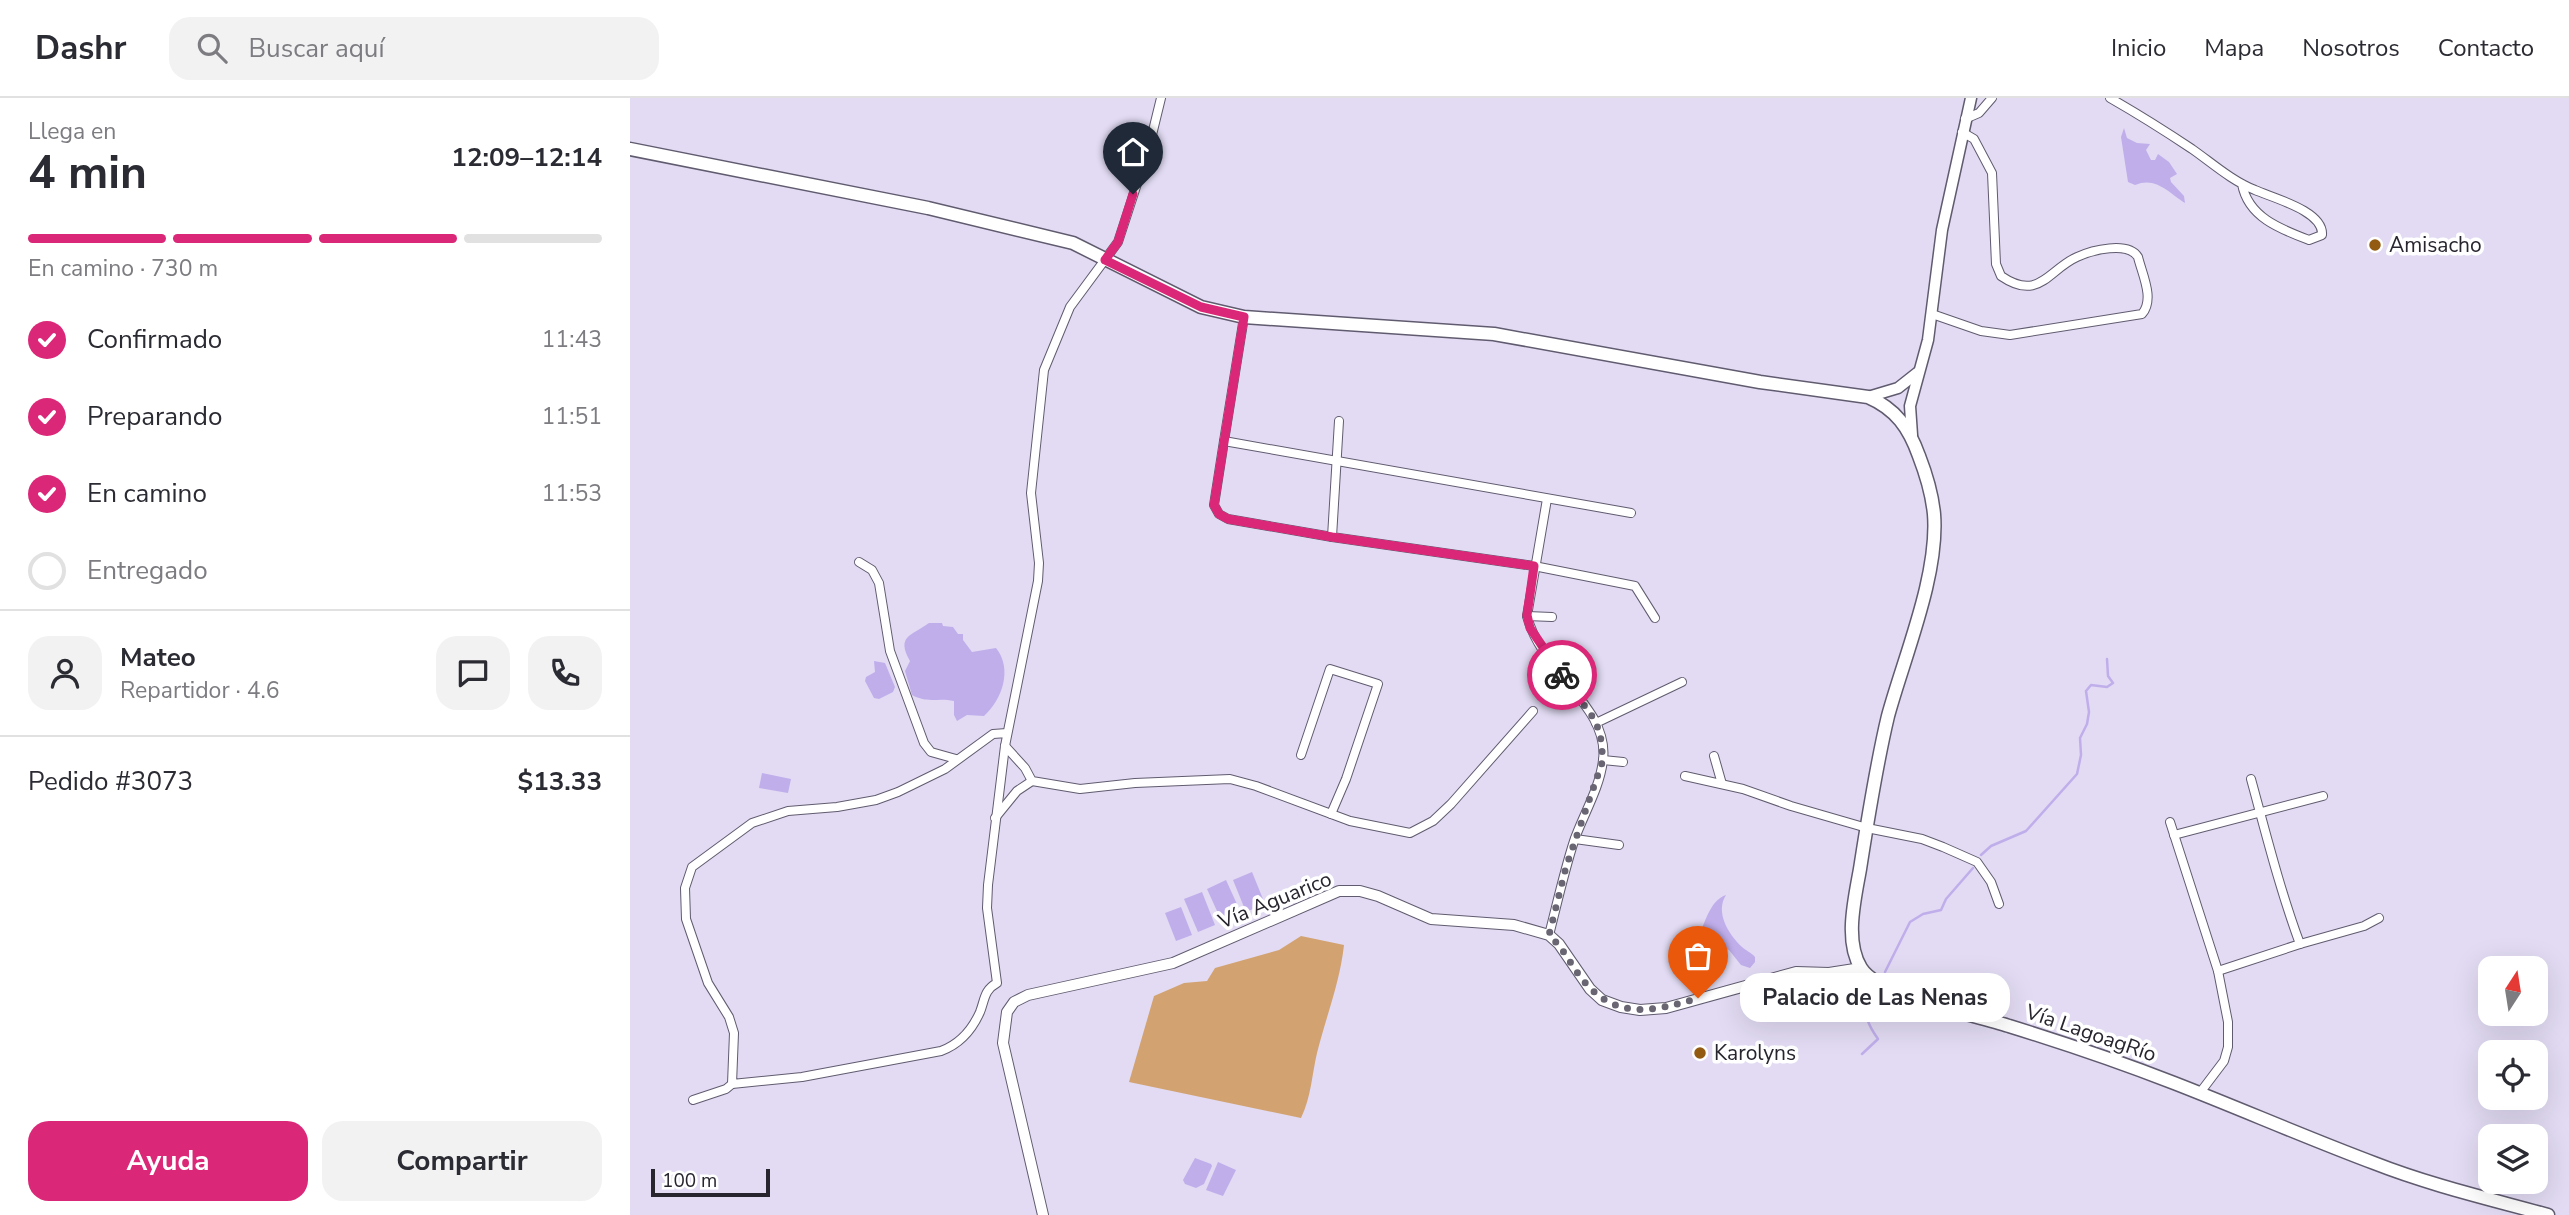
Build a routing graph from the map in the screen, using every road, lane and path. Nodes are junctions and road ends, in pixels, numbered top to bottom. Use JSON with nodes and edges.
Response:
{"nodes":[{"id":1,"x":1161,"y":98,"type":"edge"},
{"id":2,"x":1971,"y":98,"type":"edge"},
{"id":3,"x":1992,"y":98,"type":"edge"},
{"id":4,"x":2110,"y":98,"type":"edge"},
{"id":5,"x":1965,"y":119,"type":"junction"},
{"id":6,"x":1962,"y":132,"type":"junction"},
{"id":7,"x":630,"y":149,"type":"edge"},
{"id":8,"x":2242,"y":184,"type":"junction"},
{"id":9,"x":1105,"y":260,"type":"junction"},
{"id":10,"x":1932,"y":314,"type":"junction"},
{"id":11,"x":1244,"y":317,"type":"junction"},
{"id":12,"x":1919,"y":371,"type":"junction"},
{"id":13,"x":1868,"y":397,"type":"junction"},
{"id":14,"x":1339,"y":421,"type":"dead end"},
{"id":15,"x":1912,"y":437,"type":"junction"},
{"id":16,"x":1224,"y":441,"type":"junction"},
{"id":17,"x":1337,"y":460,"type":"junction"},
{"id":18,"x":1547,"y":499,"type":"junction"},
{"id":19,"x":1631,"y":513,"type":"dead end"},
{"id":20,"x":1332,"y":537,"type":"junction"},
{"id":21,"x":859,"y":562,"type":"dead end"},
{"id":22,"x":1534,"y":566,"type":"junction"},
{"id":23,"x":1527,"y":615,"type":"junction"},
{"id":24,"x":1552,"y":617,"type":"dead end"},
{"id":25,"x":1655,"y":618,"type":"dead end"},
{"id":26,"x":1682,"y":682,"type":"dead end"},
{"id":27,"x":1533,"y":711,"type":"dead end"},
{"id":28,"x":1596,"y":723,"type":"junction"},
{"id":29,"x":1007,"y":733,"type":"junction"},
{"id":30,"x":1005,"y":746,"type":"junction"},
{"id":31,"x":1301,"y":755,"type":"dead end"},
{"id":32,"x":1714,"y":756,"type":"dead end"},
{"id":33,"x":956,"y":759,"type":"junction"},
{"id":34,"x":1603,"y":760,"type":"junction"},
{"id":35,"x":1623,"y":762,"type":"dead end"},
{"id":36,"x":1685,"y":776,"type":"dead end"},
{"id":37,"x":2251,"y":779,"type":"dead end"},
{"id":38,"x":1032,"y":781,"type":"junction"},
{"id":39,"x":1722,"y":784,"type":"junction"},
{"id":40,"x":2323,"y":796,"type":"dead end"},
{"id":41,"x":2262,"y":812,"type":"junction"},
{"id":42,"x":1331,"y":814,"type":"junction"},
{"id":43,"x":995,"y":819,"type":"junction"},
{"id":44,"x":2170,"y":822,"type":"dead end"},
{"id":45,"x":1867,"y":828,"type":"junction"},
{"id":46,"x":2174,"y":835,"type":"junction"},
{"id":47,"x":1575,"y":839,"type":"junction"},
{"id":48,"x":1619,"y":845,"type":"dead end"},
{"id":49,"x":1999,"y":904,"type":"dead end"},
{"id":50,"x":2379,"y":918,"type":"dead end"},
{"id":51,"x":1549,"y":935,"type":"junction"},
{"id":52,"x":2300,"y":944,"type":"junction"},
{"id":53,"x":1861,"y":968,"type":"junction"},
{"id":54,"x":2218,"y":971,"type":"junction"},
{"id":55,"x":732,"y":1084,"type":"junction"},
{"id":56,"x":2199,"y":1094,"type":"junction"},
{"id":57,"x":693,"y":1100,"type":"dead end"},
{"id":58,"x":1043,"y":1215,"type":"edge"},
{"id":59,"x":2548,"y":1215,"type":"edge"}],
"edges":[{"from":1,"to":9,"type":"street"},
{"from":2,"to":5,"type":"main road"},
{"from":3,"to":5,"type":"street"},
{"from":4,"to":8,"type":"street"},
{"from":5,"to":6,"type":"main road"},
{"from":6,"to":10,"type":"main road"},
{"from":6,"to":10,"type":"street"},
{"from":7,"to":9,"type":"highway"},
{"from":8,"to":8,"type":"street"},
{"from":9,"to":11,"type":"highway"},
{"from":9,"to":29,"type":"street"},
{"from":10,"to":12,"type":"main road"},
{"from":11,"to":13,"type":"highway"},
{"from":11,"to":16,"type":"street"},
{"from":12,"to":13,"type":"main road"},
{"from":12,"to":15,"type":"main road"},
{"from":13,"to":15,"type":"highway"},
{"from":14,"to":17,"type":"street"},
{"from":15,"to":45,"type":"highway"},
{"from":16,"to":17,"type":"street"},
{"from":16,"to":20,"type":"street"},
{"from":17,"to":18,"type":"street"},
{"from":17,"to":20,"type":"street"},
{"from":18,"to":19,"type":"street"},
{"from":18,"to":22,"type":"street"},
{"from":20,"to":22,"type":"street"},
{"from":21,"to":33,"type":"street"},
{"from":22,"to":23,"type":"street"},
{"from":22,"to":25,"type":"street"},
{"from":23,"to":24,"type":"street"},
{"from":23,"to":28,"type":"street"},
{"from":26,"to":28,"type":"street"},
{"from":27,"to":42,"type":"street"},
{"from":28,"to":34,"type":"street"},
{"from":29,"to":30,"type":"street"},
{"from":29,"to":33,"type":"street"},
{"from":30,"to":38,"type":"street"},
{"from":30,"to":43,"type":"street"},
{"from":31,"to":42,"type":"street"},
{"from":32,"to":39,"type":"street"},
{"from":33,"to":55,"type":"street"},
{"from":34,"to":35,"type":"street"},
{"from":34,"to":47,"type":"street"},
{"from":36,"to":39,"type":"street"},
{"from":37,"to":41,"type":"street"},
{"from":38,"to":42,"type":"street"},
{"from":38,"to":43,"type":"street"},
{"from":39,"to":45,"type":"street"},
{"from":40,"to":41,"type":"street"},
{"from":41,"to":46,"type":"street"},
{"from":41,"to":52,"type":"street"},
{"from":43,"to":55,"type":"street"},
{"from":44,"to":46,"type":"street"},
{"from":45,"to":49,"type":"street"},
{"from":45,"to":53,"type":"highway"},
{"from":46,"to":54,"type":"street"},
{"from":47,"to":48,"type":"street"},
{"from":47,"to":51,"type":"street"},
{"from":50,"to":52,"type":"street"},
{"from":51,"to":53,"type":"street"},
{"from":51,"to":58,"type":"street","name":"Vía Aguarico"},
{"from":52,"to":54,"type":"street"},
{"from":53,"to":56,"type":"highway","name":"Vía LagoagRío"},
{"from":54,"to":56,"type":"street"},
{"from":55,"to":57,"type":"street"},
{"from":56,"to":59,"type":"highway","name":"Vía LagoagRío"}]}
